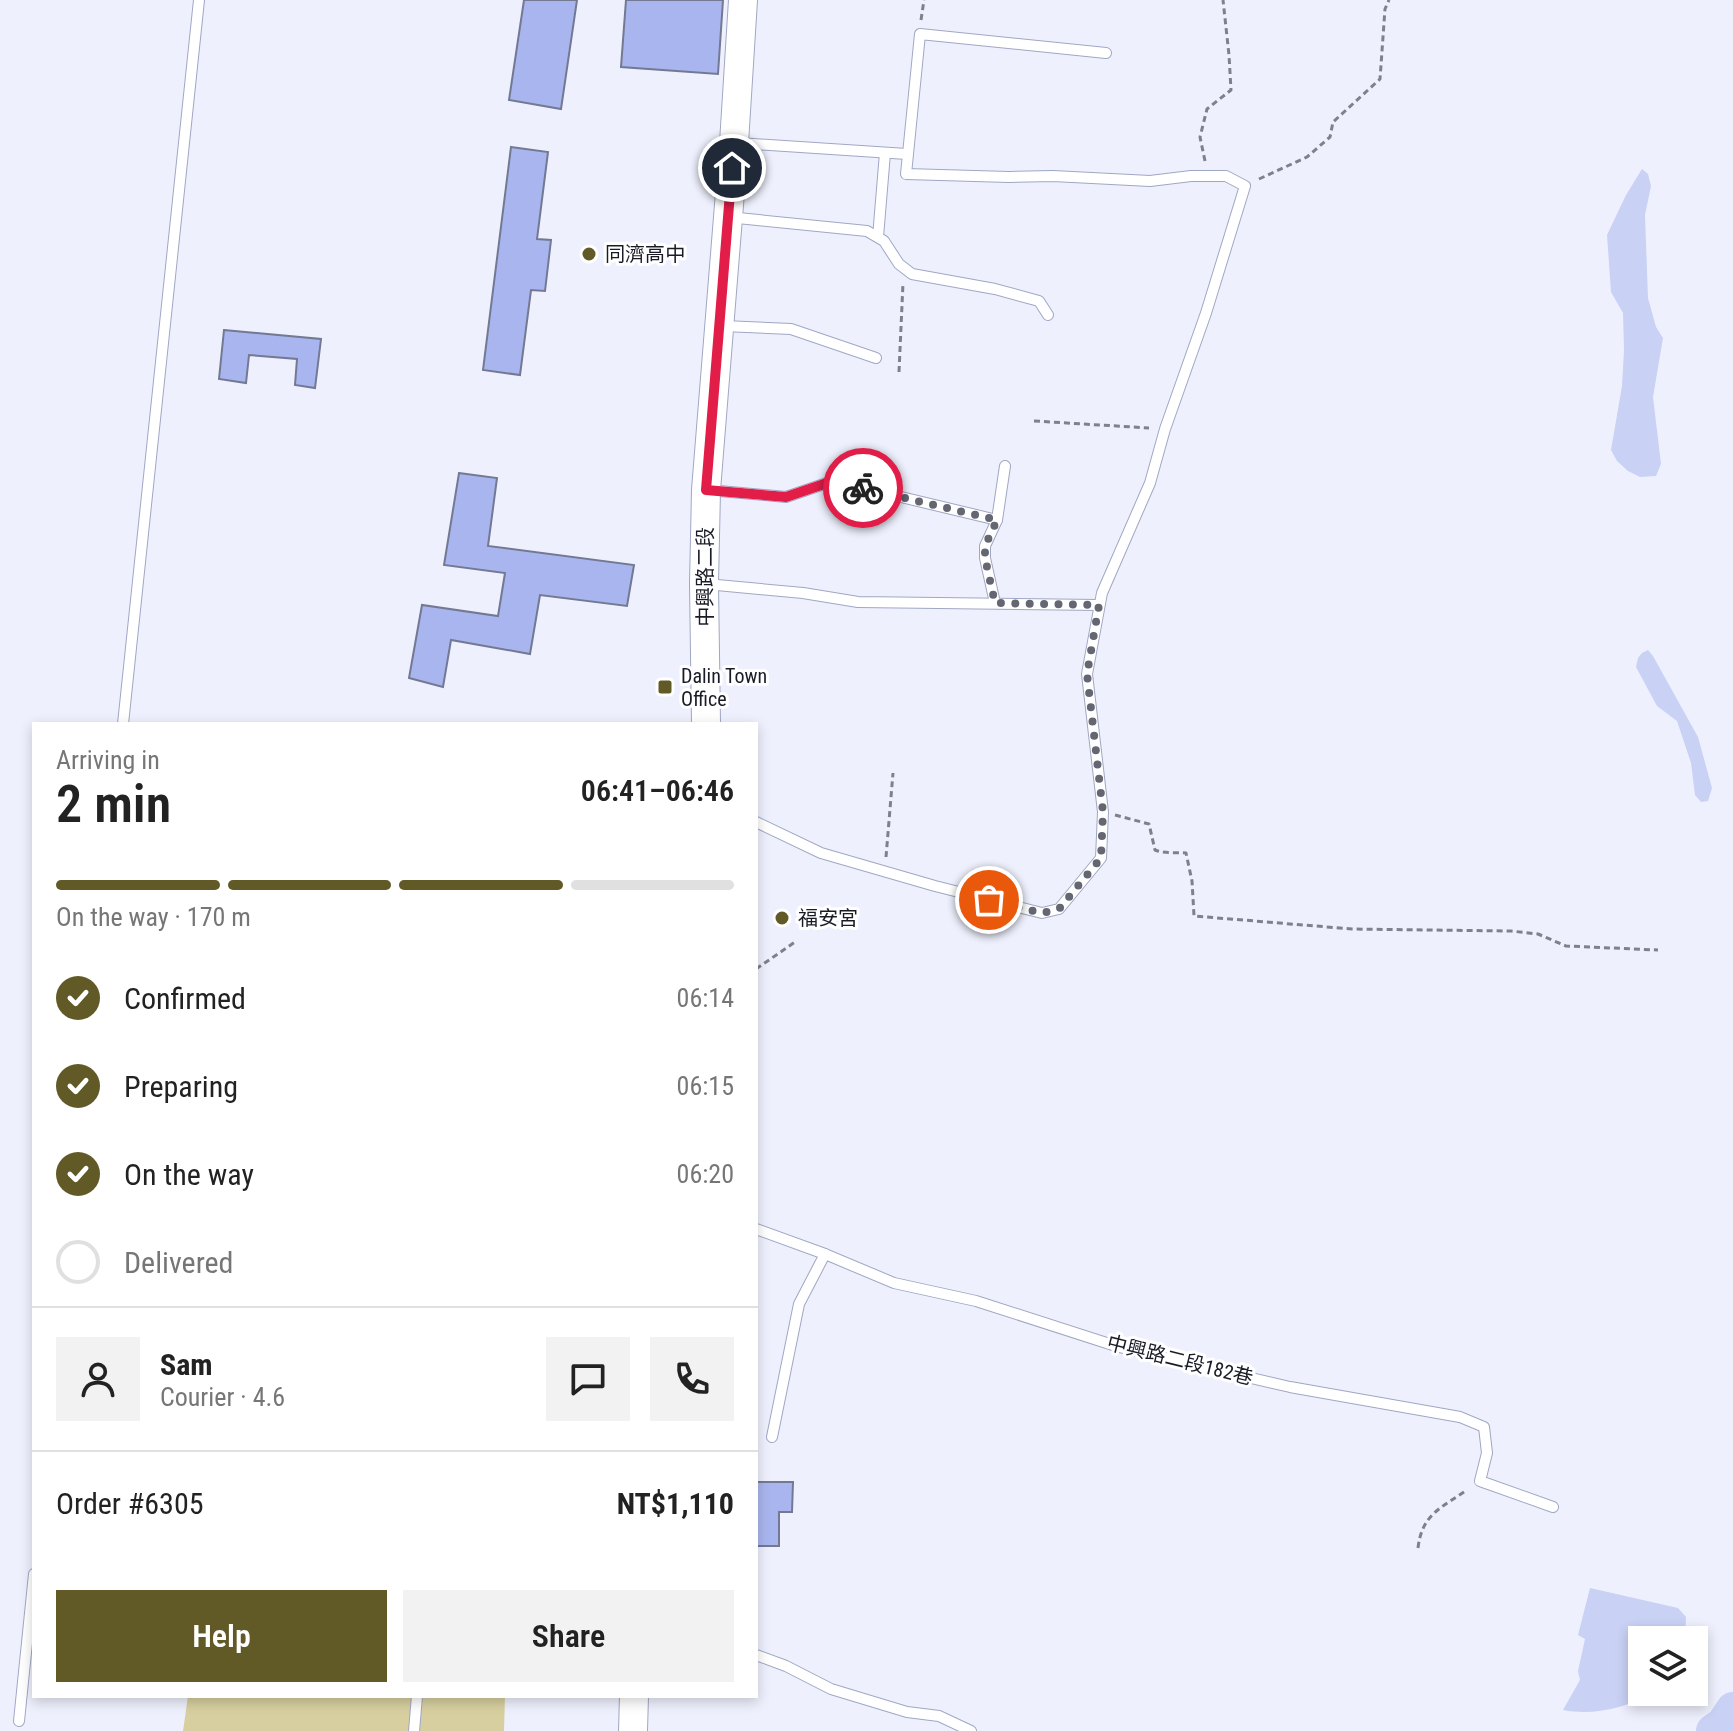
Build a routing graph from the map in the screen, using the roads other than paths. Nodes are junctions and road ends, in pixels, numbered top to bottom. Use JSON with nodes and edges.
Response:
{"nodes":[{"id":1,"x":199,"y":0,"type":"edge"},
{"id":2,"x":743,"y":0,"type":"edge"},
{"id":3,"x":1106,"y":53,"type":"dead end"},
{"id":4,"x":734,"y":143,"type":"junction"},
{"id":5,"x":885,"y":153,"type":"junction"},
{"id":6,"x":907,"y":154,"type":"junction"},
{"id":7,"x":728,"y":217,"type":"junction"},
{"id":8,"x":878,"y":237,"type":"junction"},
{"id":9,"x":1048,"y":315,"type":"dead end"},
{"id":10,"x":719,"y":326,"type":"junction"},
{"id":11,"x":876,"y":358,"type":"dead end"},
{"id":12,"x":1005,"y":466,"type":"dead end"},
{"id":13,"x":706,"y":490,"type":"junction"},
{"id":14,"x":997,"y":520,"type":"junction"},
{"id":15,"x":704,"y":584,"type":"junction"},
{"id":16,"x":995,"y":603,"type":"junction"},
{"id":17,"x":1099,"y":605,"type":"junction"},
{"id":18,"x":123,"y":722,"type":"edge"},
{"id":19,"x":706,"y":722,"type":"edge"},
{"id":20,"x":758,"y":823,"type":"edge"},
{"id":21,"x":758,"y":1230,"type":"edge"},
{"id":22,"x":825,"y":1254,"type":"junction"},
{"id":23,"x":772,"y":1437,"type":"dead end"},
{"id":24,"x":1553,"y":1507,"type":"dead end"},
{"id":25,"x":32,"y":1594,"type":"edge"},
{"id":26,"x":758,"y":1656,"type":"edge"},
{"id":27,"x":417,"y":1698,"type":"edge"},
{"id":28,"x":634,"y":1698,"type":"edge"},
{"id":29,"x":19,"y":1721,"type":"dead end"},
{"id":30,"x":414,"y":1731,"type":"edge"},
{"id":31,"x":633,"y":1731,"type":"edge"},
{"id":32,"x":971,"y":1731,"type":"edge"}],
"edges":[{"from":1,"to":18,"type":"lane"},
{"from":2,"to":4,"type":"main road","name":"中興路二段"},
{"from":3,"to":6,"type":"lane"},
{"from":4,"to":5,"type":"lane"},
{"from":4,"to":7,"type":"main road","name":"中興路二段"},
{"from":5,"to":6,"type":"lane"},
{"from":5,"to":8,"type":"lane"},
{"from":6,"to":17,"type":"lane"},
{"from":7,"to":8,"type":"lane"},
{"from":7,"to":10,"type":"main road","name":"中興路二段"},
{"from":8,"to":9,"type":"lane"},
{"from":10,"to":11,"type":"lane"},
{"from":10,"to":13,"type":"main road","name":"中興路二段"},
{"from":12,"to":14,"type":"lane"},
{"from":13,"to":14,"type":"lane"},
{"from":13,"to":15,"type":"main road","name":"中興路二段"},
{"from":14,"to":16,"type":"lane"},
{"from":15,"to":16,"type":"lane"},
{"from":15,"to":19,"type":"main road","name":"中興路二段"},
{"from":16,"to":17,"type":"lane"},
{"from":17,"to":20,"type":"lane"},
{"from":21,"to":22,"type":"lane","name":"中興路二段182巷"},
{"from":22,"to":23,"type":"lane"},
{"from":22,"to":24,"type":"lane","name":"中興路二段182巷"},
{"from":25,"to":29,"type":"lane"},
{"from":26,"to":32,"type":"lane"},
{"from":27,"to":30,"type":"lane"},
{"from":28,"to":31,"type":"main road"}]}
